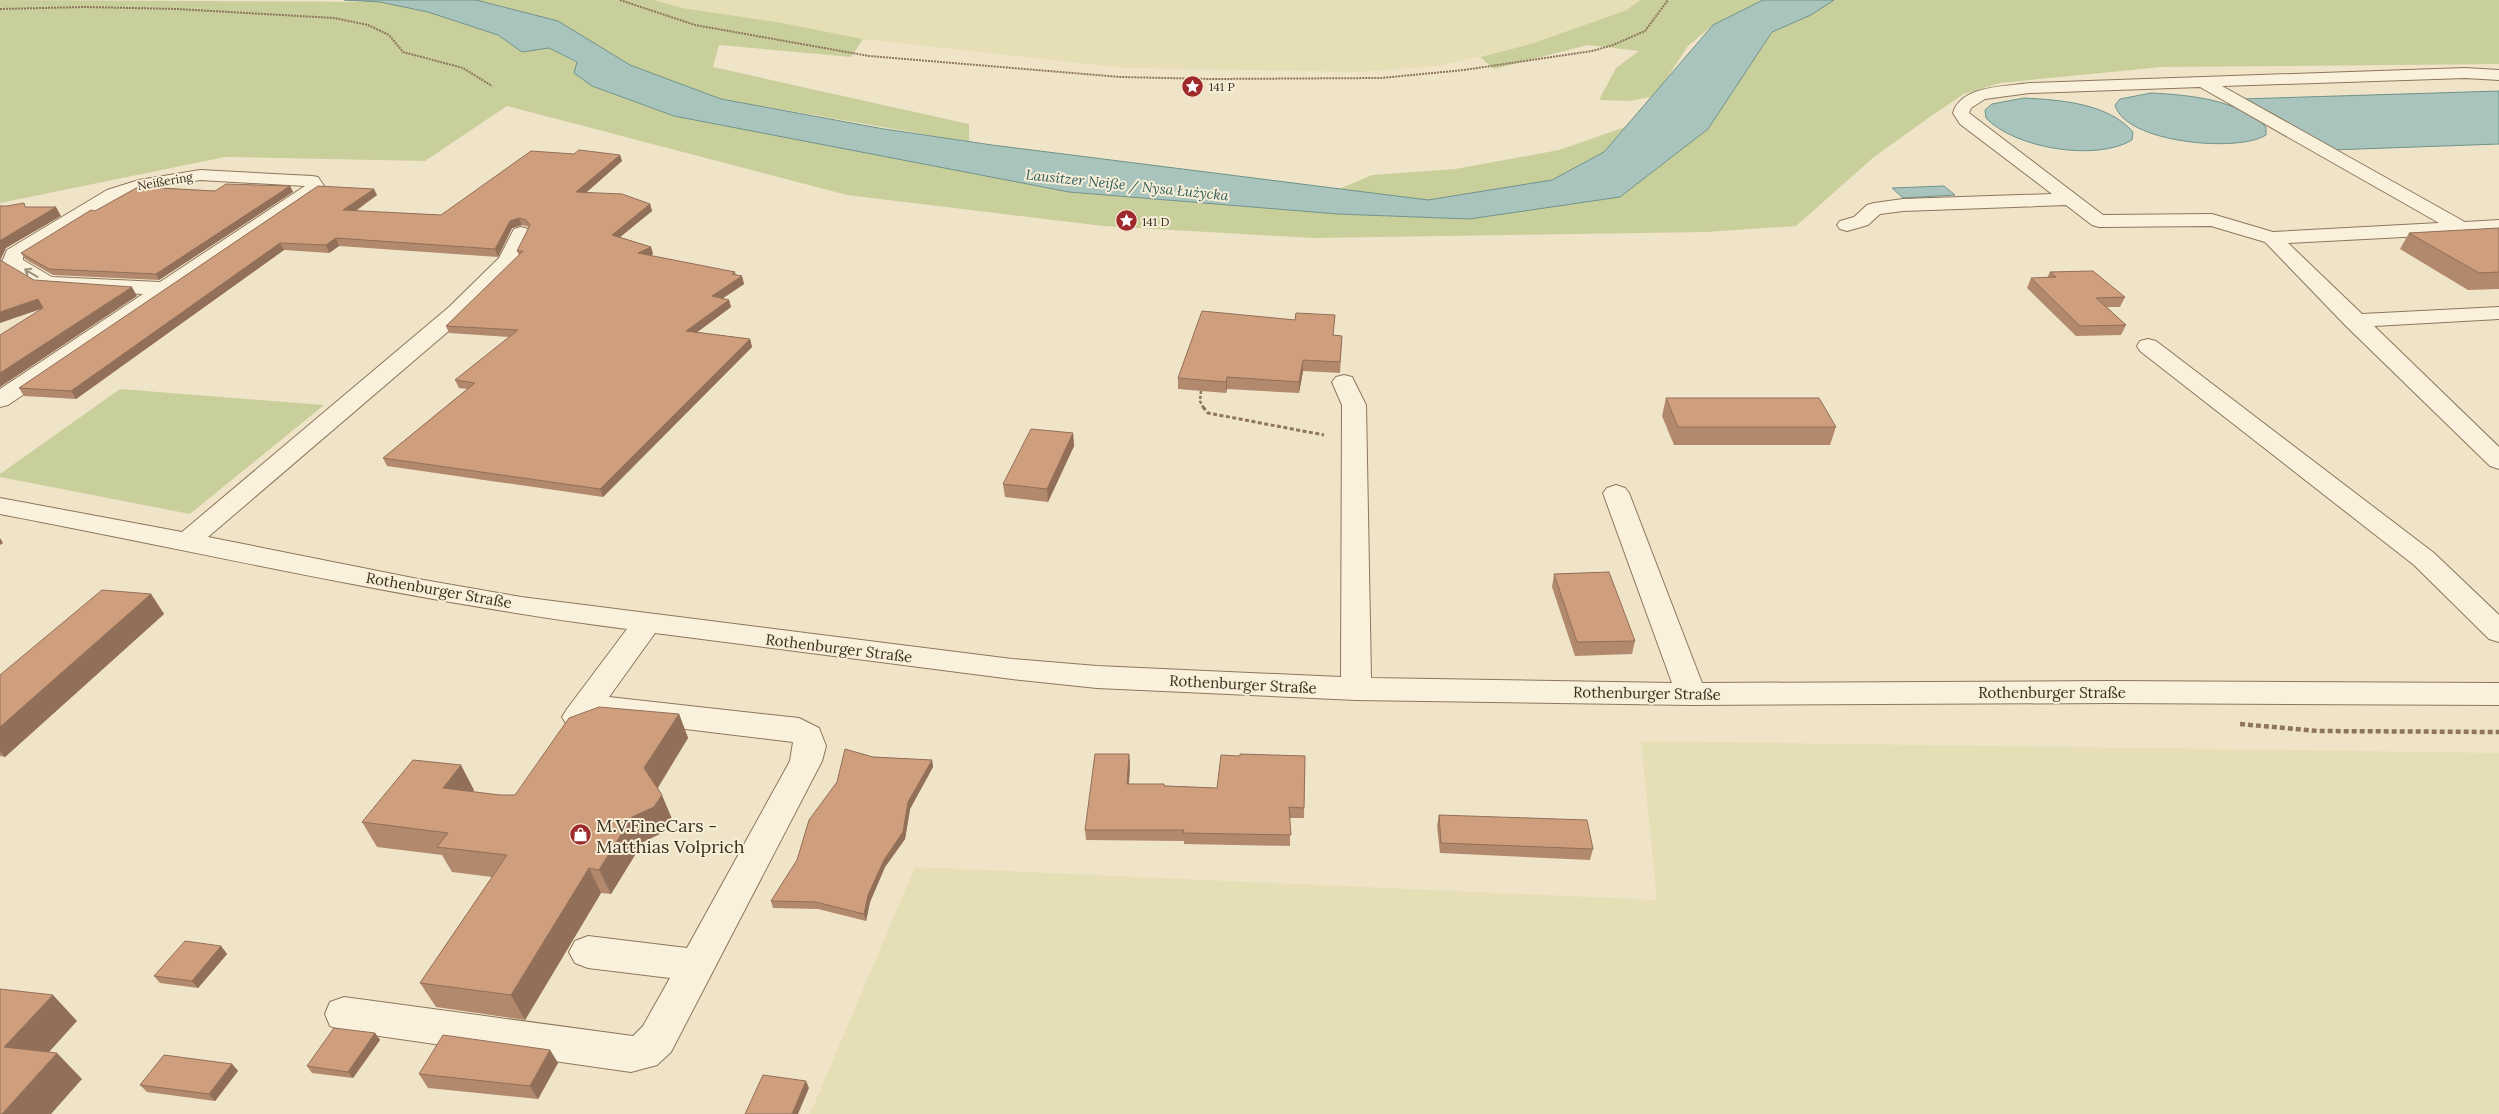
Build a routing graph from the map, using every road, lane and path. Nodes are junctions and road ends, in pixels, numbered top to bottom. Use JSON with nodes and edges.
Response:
{"nodes":[{"id":1,"x":620,"y":0,"type":"edge"},
{"id":2,"x":1668,"y":0,"type":"edge"},
{"id":3,"x":0,"y":9,"type":"edge"},
{"id":4,"x":2499,"y":75,"type":"edge"},
{"id":5,"x":2203,"y":82,"type":"junction"},
{"id":6,"x":492,"y":86,"type":"dead end"},
{"id":7,"x":2070,"y":199,"type":"junction"},
{"id":8,"x":1847,"y":225,"type":"dead end"},
{"id":9,"x":2499,"y":226,"type":"edge"},
{"id":10,"x":2460,"y":227,"type":"junction"},
{"id":11,"x":521,"y":233,"type":"dead end"},
{"id":12,"x":2272,"y":238,"type":"junction"},
{"id":13,"x":165,"y":289,"type":"junction"},
{"id":14,"x":2499,"y":313,"type":"edge"},
{"id":15,"x":2354,"y":320,"type":"junction"},
{"id":16,"x":2148,"y":346,"type":"dead end"},
{"id":17,"x":1344,"y":382,"type":"dead end"},
{"id":18,"x":1201,"y":392,"type":"edge"},
{"id":19,"x":0,"y":400,"type":"edge"},
{"id":20,"x":2499,"y":461,"type":"edge"},
{"id":21,"x":1352,"y":468,"type":"junction"},
{"id":22,"x":1616,"y":493,"type":"dead end"},
{"id":23,"x":0,"y":506,"type":"edge"},
{"id":24,"x":187,"y":540,"type":"junction"},
{"id":25,"x":647,"y":624,"type":"junction"},
{"id":26,"x":2499,"y":632,"type":"edge"},
{"id":27,"x":1356,"y":689,"type":"junction"},
{"id":28,"x":1690,"y":694,"type":"junction"},
{"id":29,"x":2499,"y":694,"type":"edge"},
{"id":30,"x":587,"y":706,"type":"junction"},
{"id":31,"x":2234,"y":724,"type":"dead end"},
{"id":32,"x":2499,"y":732,"type":"edge"},
{"id":33,"x":564,"y":736,"type":"edge"},
{"id":34,"x":588,"y":952,"type":"dead end"},
{"id":35,"x":697,"y":965,"type":"junction"},
{"id":36,"x":344,"y":1014,"type":"dead end"}],
"edges":[{"from":1,"to":2,"type":"path"},
{"from":3,"to":6,"type":"path"},
{"from":4,"to":5,"type":"street"},
{"from":5,"to":7,"type":"street"},
{"from":5,"to":10,"type":"street"},
{"from":7,"to":8,"type":"street"},
{"from":7,"to":12,"type":"street"},
{"from":9,"to":10,"type":"street"},
{"from":10,"to":12,"type":"street"},
{"from":11,"to":24,"type":"street"},
{"from":12,"to":15,"type":"street"},
{"from":13,"to":13,"type":"street","name":"Neißering","one_way":true},
{"from":13,"to":19,"type":"street","name":"Neißering"},
{"from":14,"to":15,"type":"street"},
{"from":15,"to":20,"type":"street"},
{"from":16,"to":26,"type":"street"},
{"from":17,"to":21,"type":"street"},
{"from":18,"to":21,"type":"path"},
{"from":21,"to":27,"type":"street"},
{"from":22,"to":28,"type":"street"},
{"from":23,"to":24,"type":"street","name":"Rothenburger Straße"},
{"from":24,"to":25,"type":"street","name":"Rothenburger Straße"},
{"from":25,"to":27,"type":"street","name":"Rothenburger Straße"},
{"from":25,"to":30,"type":"street"},
{"from":27,"to":28,"type":"street","name":"Rothenburger Straße"},
{"from":28,"to":29,"type":"street","name":"Rothenburger Straße"},
{"from":30,"to":33,"type":"street"},
{"from":30,"to":35,"type":"street"},
{"from":31,"to":32,"type":"path"},
{"from":34,"to":35,"type":"street"},
{"from":35,"to":36,"type":"street"}]}
